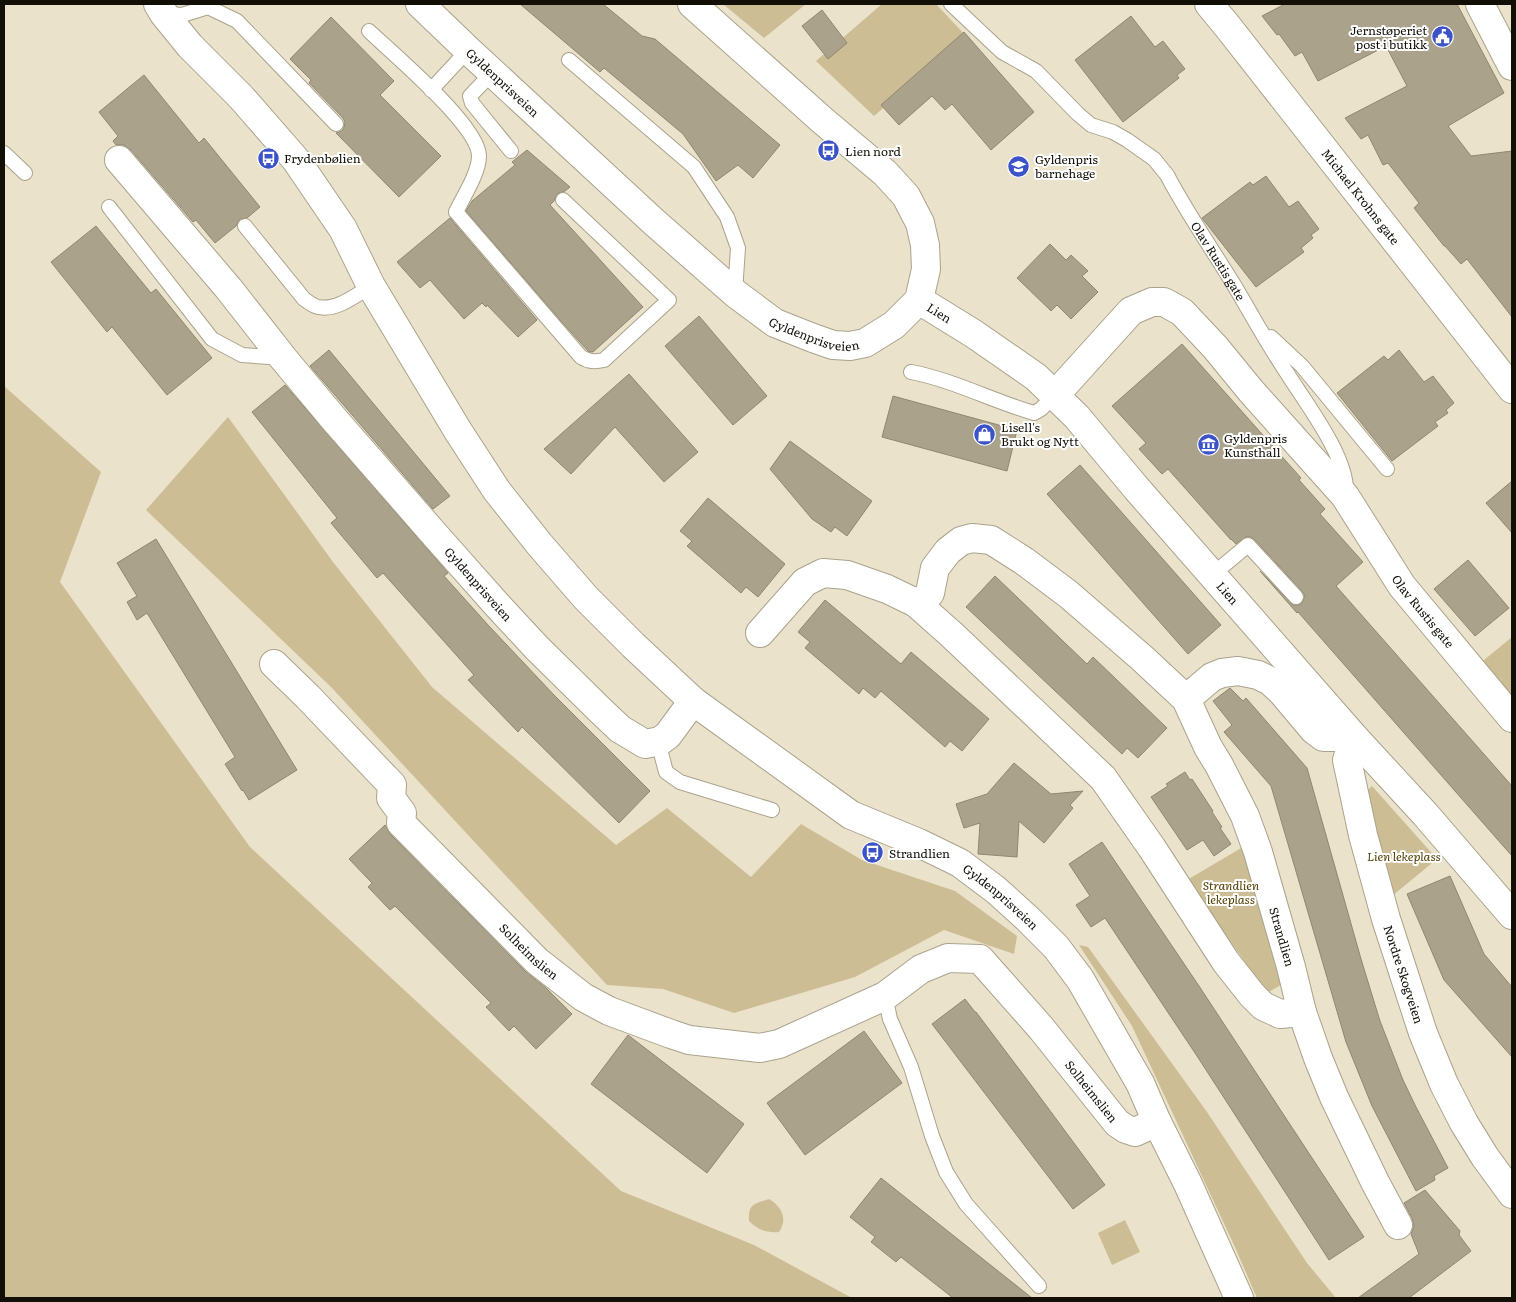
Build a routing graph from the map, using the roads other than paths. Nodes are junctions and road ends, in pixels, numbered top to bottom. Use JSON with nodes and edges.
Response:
{"nodes":[{"id":1,"x":420,"y":4,"type":"edge"},
{"id":2,"x":692,"y":4,"type":"edge"},
{"id":3,"x":950,"y":4,"type":"edge"},
{"id":4,"x":1209,"y":4,"type":"edge"},
{"id":5,"x":1480,"y":4,"type":"edge"},
{"id":6,"x":161,"y":9,"type":"edge"},
{"id":7,"x":369,"y":32,"type":"dead end"},
{"id":8,"x":468,"y":50,"type":"junction"},
{"id":9,"x":569,"y":60,"type":"dead end"},
{"id":10,"x":1512,"y":66,"type":"edge"},
{"id":11,"x":492,"y":73,"type":"junction"},
{"id":12,"x":431,"y":90,"type":"junction"},
{"id":13,"x":336,"y":124,"type":"dead end"},
{"id":14,"x":511,"y":151,"type":"dead end"},
{"id":15,"x":4,"y":153,"type":"edge"},
{"id":16,"x":119,"y":160,"type":"dead end"},
{"id":17,"x":26,"y":173,"type":"dead end"},
{"id":18,"x":563,"y":200,"type":"dead end"},
{"id":19,"x":109,"y":206,"type":"dead end"},
{"id":20,"x":245,"y":226,"type":"dead end"},
{"id":21,"x":371,"y":286,"type":"junction"},
{"id":22,"x":735,"y":292,"type":"junction"},
{"id":23,"x":919,"y":300,"type":"junction"},
{"id":24,"x":1260,"y":327,"type":"junction"},
{"id":25,"x":283,"y":358,"type":"junction"},
{"id":26,"x":911,"y":372,"type":"dead end"},
{"id":27,"x":1512,"y":389,"type":"edge"},
{"id":28,"x":1055,"y":395,"type":"junction"},
{"id":29,"x":1387,"y":469,"type":"dead end"},
{"id":30,"x":1345,"y":496,"type":"junction"},
{"id":31,"x":1212,"y":575,"type":"junction"},
{"id":32,"x":1296,"y":597,"type":"dead end"},
{"id":33,"x":916,"y":603,"type":"junction"},
{"id":34,"x":760,"y":633,"type":"dead end"},
{"id":35,"x":274,"y":664,"type":"dead end"},
{"id":36,"x":1186,"y":699,"type":"junction"},
{"id":37,"x":693,"y":701,"type":"junction"},
{"id":38,"x":1512,"y":718,"type":"edge"},
{"id":39,"x":1354,"y":737,"type":"junction"},
{"id":40,"x":660,"y":741,"type":"junction"},
{"id":41,"x":772,"y":810,"type":"dead end"},
{"id":42,"x":1512,"y":915,"type":"edge"},
{"id":43,"x":884,"y":996,"type":"junction"},
{"id":44,"x":1302,"y":1012,"type":"junction"},
{"id":45,"x":1157,"y":1122,"type":"junction"},
{"id":46,"x":1512,"y":1194,"type":"edge"},
{"id":47,"x":1398,"y":1226,"type":"dead end"},
{"id":48,"x":1039,"y":1286,"type":"dead end"},
{"id":49,"x":1239,"y":1298,"type":"edge"}],
"edges":[{"from":1,"to":8,"type":"street","name":"Gyldenprisveien"},
{"from":2,"to":23,"type":"street"},
{"from":3,"to":24,"type":"lane","name":"Olav Rustis gate"},
{"from":4,"to":27,"type":"street","name":"Michael Krohns gate"},
{"from":5,"to":10,"type":"street"},
{"from":6,"to":13,"type":"lane","name":"Gyldenprisveien"},
{"from":6,"to":21,"type":"street","name":"Gyldenprisveien"},
{"from":7,"to":12,"type":"lane"},
{"from":8,"to":11,"type":"street","name":"Gyldenprisveien"},
{"from":8,"to":12,"type":"lane"},
{"from":9,"to":22,"type":"lane"},
{"from":11,"to":14,"type":"lane"},
{"from":11,"to":22,"type":"street","name":"Gyldenprisveien"},
{"from":12,"to":18,"type":"lane"},
{"from":15,"to":17,"type":"lane"},
{"from":16,"to":25,"type":"street","name":"Gyldenprisveien"},
{"from":19,"to":25,"type":"lane"},
{"from":20,"to":21,"type":"lane"},
{"from":21,"to":37,"type":"street","name":"Gyldenprisveien"},
{"from":22,"to":23,"type":"street","name":"Gyldenprisveien"},
{"from":23,"to":28,"type":"street","name":"Lien"},
{"from":24,"to":29,"type":"lane"},
{"from":24,"to":30,"type":"lane","name":"Olav Rustis gate"},
{"from":25,"to":40,"type":"street","name":"Gyldenprisveien"},
{"from":26,"to":28,"type":"lane"},
{"from":28,"to":30,"type":"street","name":"Olav Rustis gate"},
{"from":28,"to":31,"type":"street","name":"Lien"},
{"from":30,"to":38,"type":"street","name":"Olav Rustis gate"},
{"from":31,"to":32,"type":"lane"},
{"from":31,"to":39,"type":"street","name":"Lien"},
{"from":33,"to":34,"type":"street"},
{"from":33,"to":36,"type":"street","name":"Strandlien"},
{"from":33,"to":44,"type":"street"},
{"from":35,"to":43,"type":"street","name":"Solheimslien"},
{"from":36,"to":39,"type":"street"},
{"from":36,"to":44,"type":"street","name":"Strandlien"},
{"from":37,"to":40,"type":"street"},
{"from":37,"to":45,"type":"street","name":"Gyldenprisveien"},
{"from":39,"to":42,"type":"street","name":"Lien"},
{"from":39,"to":46,"type":"street","name":"Nordre Skogveien"},
{"from":40,"to":41,"type":"lane"},
{"from":43,"to":45,"type":"street","name":"Solheimslien"},
{"from":43,"to":48,"type":"lane"},
{"from":44,"to":47,"type":"street","name":"Strandlien"},
{"from":45,"to":49,"type":"street"}]}
